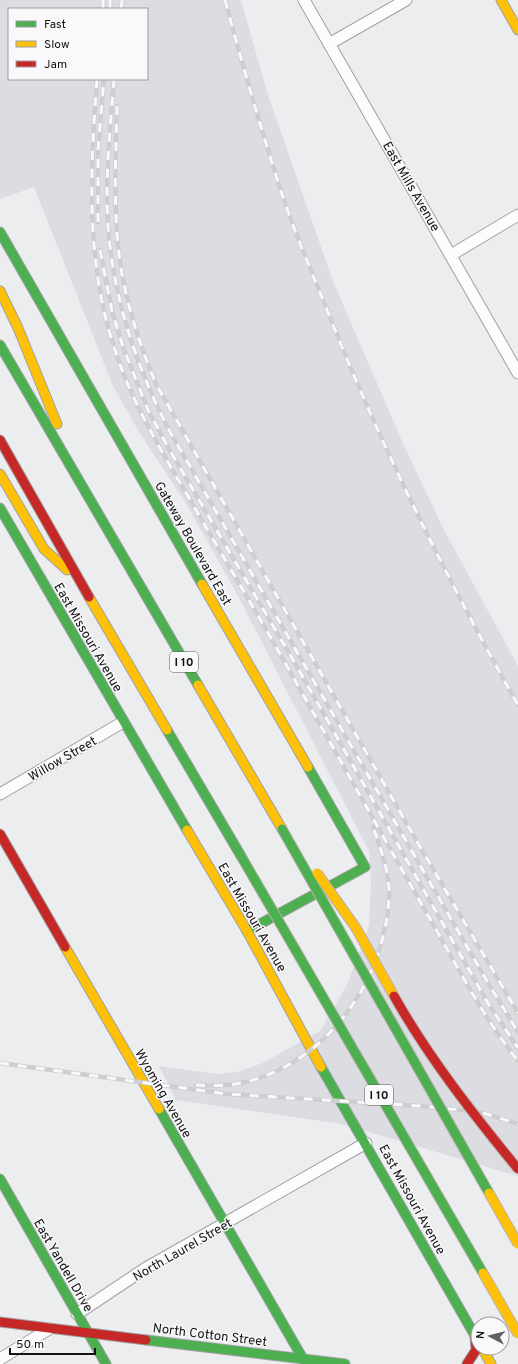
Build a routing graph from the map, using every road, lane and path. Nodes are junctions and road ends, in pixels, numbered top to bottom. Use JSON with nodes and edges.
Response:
{"nodes":[{"id":1,"x":304,"y":0,"type":"edge"},
{"id":2,"x":406,"y":0,"type":"edge"},
{"id":3,"x":501,"y":0,"type":"edge"},
{"id":4,"x":518,"y":30,"type":"edge"},
{"id":5,"x":329,"y":44,"type":"junction"},
{"id":6,"x":518,"y":214,"type":"edge"},
{"id":7,"x":0,"y":232,"type":"edge"},
{"id":8,"x":451,"y":255,"type":"junction"},
{"id":9,"x":0,"y":291,"type":"edge"},
{"id":10,"x":0,"y":345,"type":"edge"},
{"id":11,"x":518,"y":373,"type":"edge"},
{"id":12,"x":0,"y":440,"type":"edge"},
{"id":13,"x":0,"y":474,"type":"edge"},
{"id":14,"x":85,"y":494,"type":"junction"},
{"id":15,"x":1,"y":512,"type":"edge"},
{"id":16,"x":79,"y":582,"type":"junction"},
{"id":17,"x":123,"y":722,"type":"junction"},
{"id":18,"x":0,"y":794,"type":"edge"},
{"id":19,"x":282,"y":829,"type":"junction"},
{"id":20,"x":0,"y":834,"type":"edge"},
{"id":21,"x":247,"y":931,"type":"junction"},
{"id":22,"x":366,"y":1143,"type":"junction"},
{"id":23,"x":518,"y":1169,"type":"edge"},
{"id":24,"x":0,"y":1179,"type":"edge"},
{"id":25,"x":224,"y":1223,"type":"junction"},
{"id":26,"x":518,"y":1244,"type":"edge"},
{"id":27,"x":70,"y":1317,"type":"junction"},
{"id":28,"x":0,"y":1322,"type":"edge"},
{"id":29,"x":470,"y":1327,"type":"edge"},
{"id":30,"x":49,"y":1329,"type":"junction"},
{"id":31,"x":88,"y":1334,"type":"junction"},
{"id":32,"x":518,"y":1334,"type":"edge"},
{"id":33,"x":2,"y":1358,"type":"edge"},
{"id":34,"x":304,"y":1361,"type":"edge"},
{"id":35,"x":106,"y":1364,"type":"edge"},
{"id":36,"x":345,"y":1364,"type":"edge"}],
"edges":[{"from":1,"to":5,"type":"street","name":"East Mills Avenue"},
{"from":2,"to":5,"type":"street"},
{"from":3,"to":4,"type":"main road"},
{"from":5,"to":8,"type":"street","name":"East Mills Avenue"},
{"from":6,"to":8,"type":"street"},
{"from":7,"to":21,"type":"main road","name":"Gateway Boulevard East"},
{"from":8,"to":11,"type":"street","name":"East Mills Avenue"},
{"from":9,"to":14,"type":"main road"},
{"from":10,"to":14,"type":"main road","number":"I 10"},
{"from":12,"to":16,"type":"main road","number":"I 10"},
{"from":13,"to":16,"type":"main road"},
{"from":14,"to":19,"type":"main road","number":"I 10"},
{"from":15,"to":17,"type":"main road","name":"East Missouri Avenue"},
{"from":16,"to":32,"type":"main road","number":"I 10","bridge":true},
{"from":17,"to":18,"type":"street","name":"Willow Street"},
{"from":17,"to":21,"type":"main road","name":"East Missouri Avenue"},
{"from":19,"to":23,"type":"main road","bridge":true},
{"from":19,"to":26,"type":"main road","number":"I 10","bridge":true},
{"from":20,"to":25,"type":"main road","name":"Wyoming Avenue"},
{"from":21,"to":22,"type":"main road","name":"East Missouri Avenue"},
{"from":22,"to":25,"type":"street","name":"North Laurel Street"},
{"from":22,"to":29,"type":"main road","name":"East Missouri Avenue"},
{"from":24,"to":27,"type":"main road","name":"East Yandell Drive"},
{"from":25,"to":27,"type":"street","name":"North Laurel Street"},
{"from":25,"to":34,"type":"main road","name":"Wyoming Avenue"},
{"from":27,"to":30,"type":"main road","name":"North Laurel Street"},
{"from":27,"to":31,"type":"main road","name":"East Yandell Drive"},
{"from":28,"to":30,"type":"main road","name":"North Cotton Street"},
{"from":30,"to":31,"type":"main road","name":"North Cotton Street"},
{"from":30,"to":33,"type":"street","name":"North Laurel Street"},
{"from":31,"to":34,"type":"main road","name":"North Cotton Street"},
{"from":31,"to":35,"type":"main road","name":"East Yandell Drive"},
{"from":34,"to":36,"type":"main road","name":"North Cotton Street"}]}
